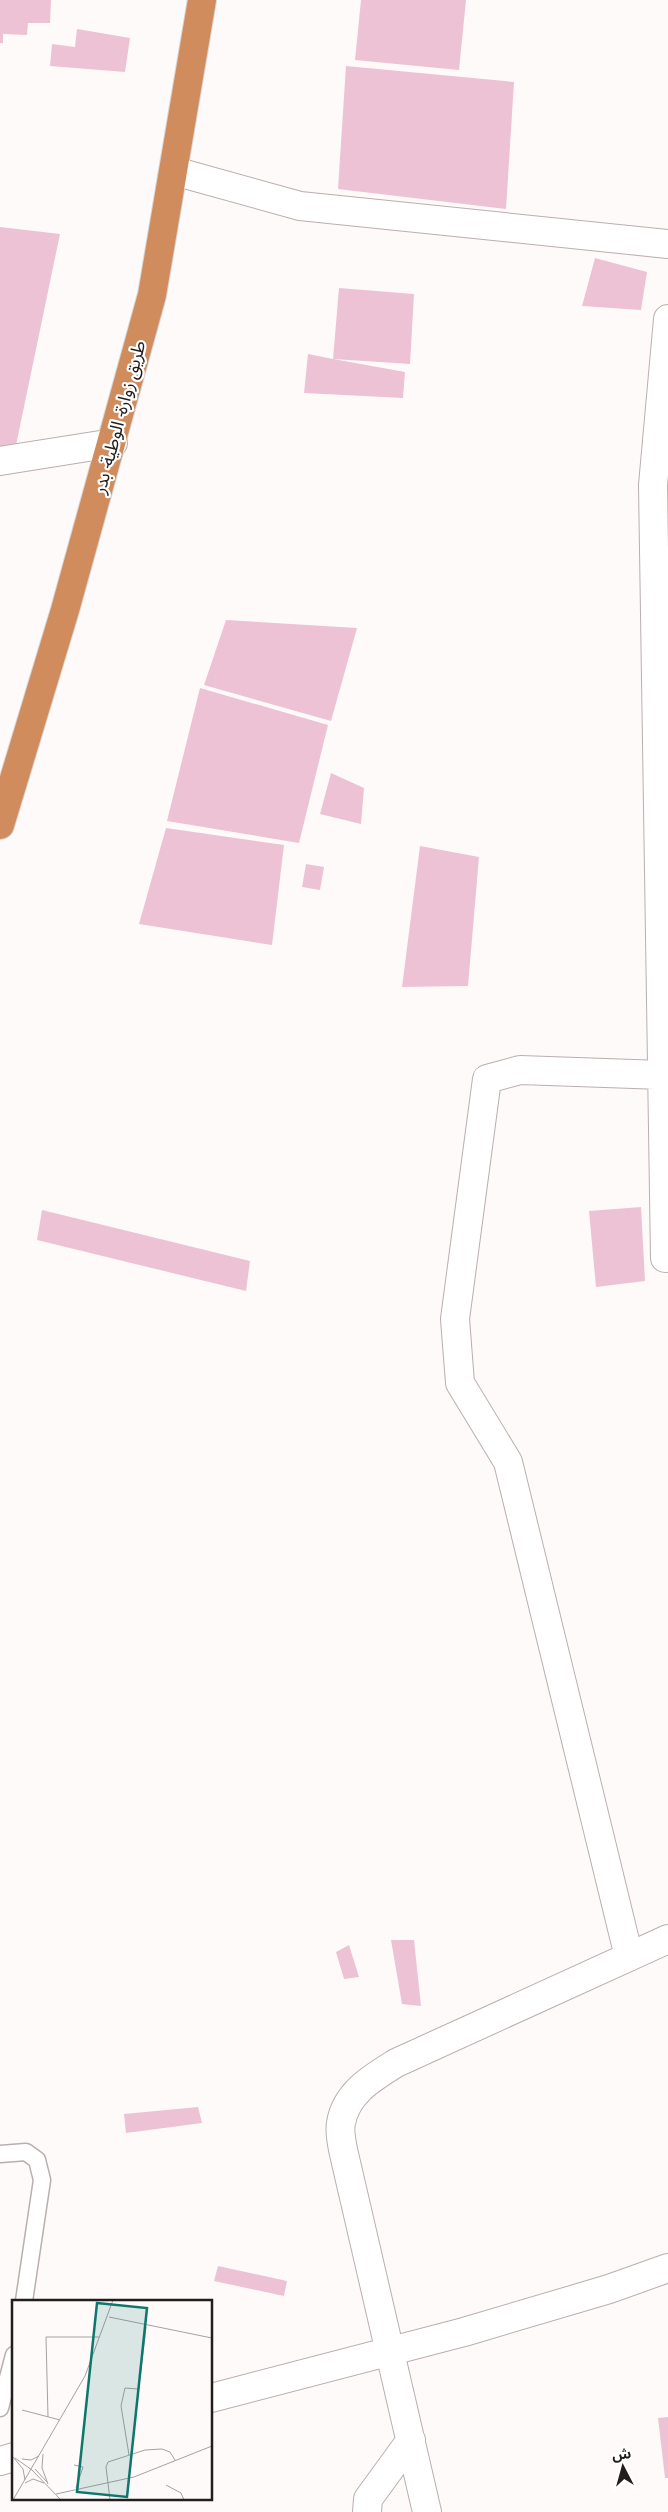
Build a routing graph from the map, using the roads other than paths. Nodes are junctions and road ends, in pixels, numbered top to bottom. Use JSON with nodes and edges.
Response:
{"nodes":[{"id":1,"x":202,"y":0,"type":"edge"},
{"id":2,"x":174,"y":171,"type":"junction"},
{"id":3,"x":668,"y":244,"type":"edge"},
{"id":4,"x":668,"y":319,"type":"edge"},
{"id":5,"x":113,"y":443,"type":"junction"},
{"id":6,"x":0,"y":461,"type":"edge"},
{"id":7,"x":0,"y":825,"type":"edge"},
{"id":8,"x":662,"y":1075,"type":"junction"},
{"id":9,"x":665,"y":1258,"type":"dead end"},
{"id":10,"x":668,"y":1939,"type":"edge"},
{"id":11,"x":630,"y":1956,"type":"junction"},
{"id":12,"x":0,"y":2154,"type":"edge"},
{"id":13,"x":668,"y":2268,"type":"edge"},
{"id":14,"x":24,"y":2300,"type":"edge"},
{"id":15,"x":390,"y":2352,"type":"junction"},
{"id":16,"x":12,"y":2363,"type":"edge"},
{"id":17,"x":212,"y":2398,"type":"edge"},
{"id":18,"x":0,"y":2408,"type":"edge"},
{"id":19,"x":411,"y":2440,"type":"junction"},
{"id":20,"x":367,"y":2512,"type":"edge"},
{"id":21,"x":427,"y":2512,"type":"edge"}],
"edges":[{"from":1,"to":2,"type":"highway","name":"طريق زوارة- الوطية- بدر"},
{"from":2,"to":3,"type":"street"},
{"from":2,"to":5,"type":"highway","name":"طريق زوارة- الوطية- بدر"},
{"from":4,"to":8,"type":"street"},
{"from":5,"to":6,"type":"street"},
{"from":5,"to":7,"type":"highway","name":"طريق زوارة- الوطية- بدر"},
{"from":8,"to":9,"type":"street"},
{"from":8,"to":11,"type":"street"},
{"from":10,"to":11,"type":"street"},
{"from":11,"to":15,"type":"street"},
{"from":12,"to":14,"type":"lane"},
{"from":13,"to":15,"type":"street"},
{"from":15,"to":17,"type":"street"},
{"from":15,"to":19,"type":"street"},
{"from":16,"to":18,"type":"lane"},
{"from":19,"to":20,"type":"street"},
{"from":19,"to":21,"type":"street"}]}
